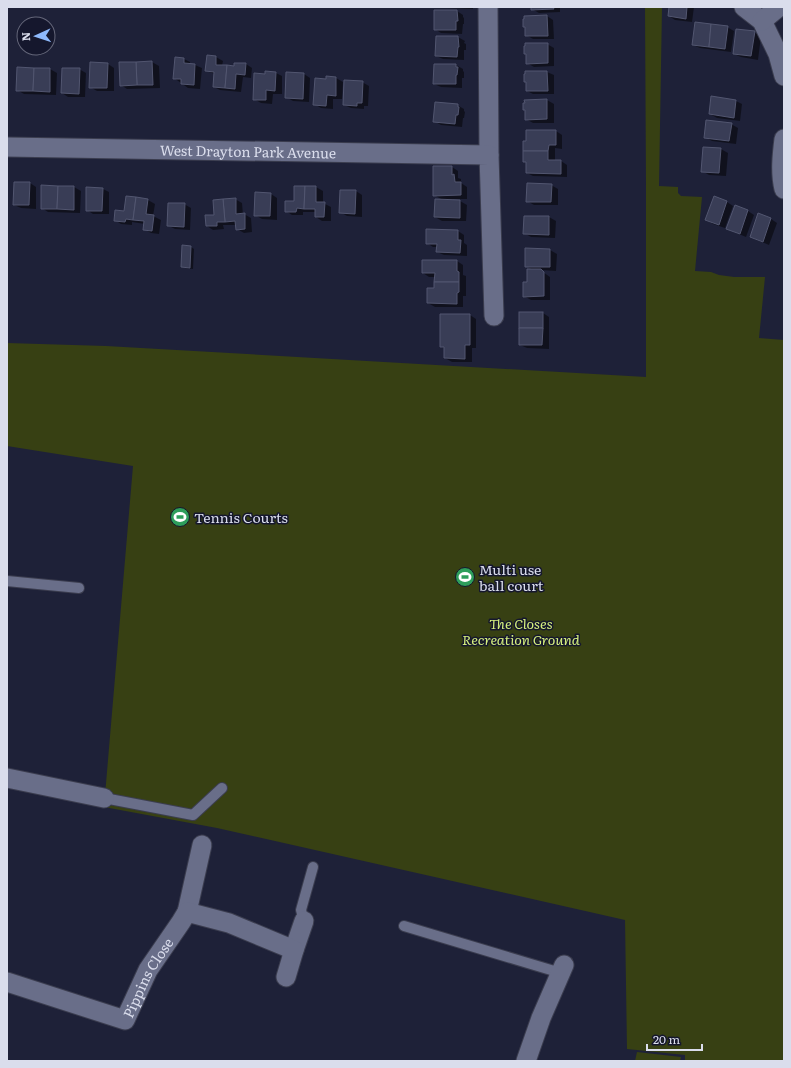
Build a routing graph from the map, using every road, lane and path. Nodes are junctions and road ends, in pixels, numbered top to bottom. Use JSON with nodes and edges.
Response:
{"nodes":[{"id":1,"x":488,"y":7,"type":"edge"},
{"id":2,"x":744,"y":7,"type":"edge"},
{"id":3,"x":779,"y":7,"type":"edge"},
{"id":4,"x":762,"y":21,"type":"junction"},
{"id":5,"x":784,"y":76,"type":"edge"},
{"id":6,"x":784,"y":139,"type":"edge"},
{"id":7,"x":7,"y":147,"type":"edge"},
{"id":8,"x":489,"y":155,"type":"junction"},
{"id":9,"x":784,"y":189,"type":"edge"},
{"id":10,"x":494,"y":316,"type":"dead end"},
{"id":11,"x":7,"y":581,"type":"edge"},
{"id":12,"x":79,"y":588,"type":"dead end"},
{"id":13,"x":7,"y":778,"type":"edge"},
{"id":14,"x":222,"y":788,"type":"dead end"},
{"id":15,"x":104,"y":798,"type":"joint"},
{"id":16,"x":202,"y":845,"type":"dead end"},
{"id":17,"x":313,"y":867,"type":"dead end"},
{"id":18,"x":187,"y":912,"type":"junction"},
{"id":19,"x":304,"y":921,"type":"joint"},
{"id":20,"x":404,"y":926,"type":"dead end"},
{"id":21,"x":294,"y":950,"type":"junction"},
{"id":22,"x":562,"y":969,"type":"joint"},
{"id":23,"x":286,"y":977,"type":"dead end"},
{"id":24,"x":7,"y":982,"type":"edge"},
{"id":25,"x":526,"y":1061,"type":"edge"}],
"edges":[{"from":1,"to":8,"type":"street"},
{"from":2,"to":4,"type":"street"},
{"from":3,"to":4,"type":"street"},
{"from":4,"to":5,"type":"street"},
{"from":6,"to":9,"type":"street"},
{"from":7,"to":8,"type":"street","name":"West Drayton Park Avenue"},
{"from":8,"to":10,"type":"street"},
{"from":11,"to":12,"type":"lane"},
{"from":13,"to":15,"type":"street"},
{"from":14,"to":15,"type":"lane"},
{"from":16,"to":18,"type":"street","name":"Pippins Close"},
{"from":17,"to":19,"type":"lane"},
{"from":18,"to":21,"type":"street"},
{"from":18,"to":24,"type":"street","name":"Pippins Close"},
{"from":19,"to":21,"type":"street"},
{"from":20,"to":22,"type":"lane"},
{"from":21,"to":23,"type":"street"},
{"from":22,"to":25,"type":"street"}]}
